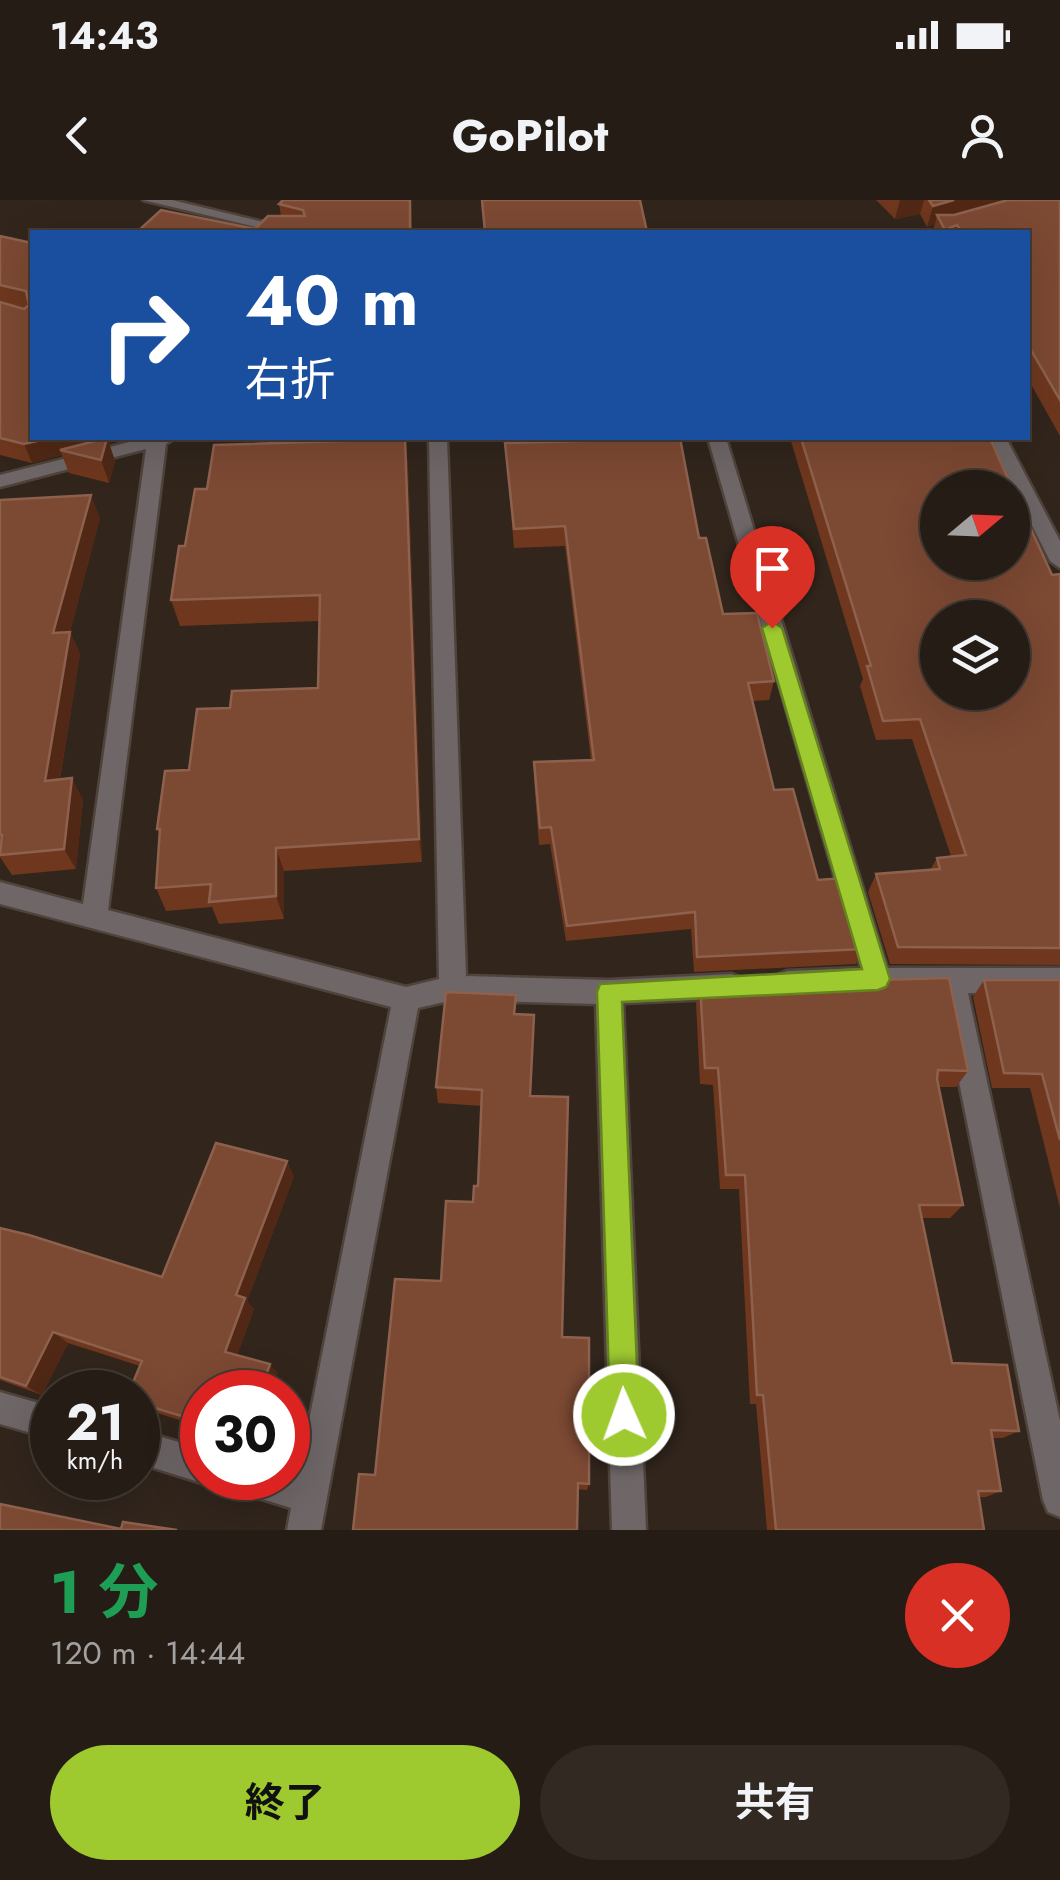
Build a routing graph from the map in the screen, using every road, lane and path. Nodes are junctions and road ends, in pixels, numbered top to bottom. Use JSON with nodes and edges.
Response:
{"nodes":[{"id":1,"x":151,"y":200,"type":"edge"},
{"id":2,"x":288,"y":230,"type":"edge"},
{"id":3,"x":153,"y":440,"type":"edge"},
{"id":4,"x":161,"y":440,"type":"edge"},
{"id":5,"x":438,"y":440,"type":"edge"},
{"id":6,"x":719,"y":440,"type":"edge"},
{"id":7,"x":998,"y":440,"type":"edge"},
{"id":8,"x":0,"y":480,"type":"edge"},
{"id":9,"x":1060,"y":561,"type":"edge"},
{"id":10,"x":0,"y":893,"type":"edge"},
{"id":11,"x":94,"y":916,"type":"junction"},
{"id":12,"x":878,"y":979,"type":"junction"},
{"id":13,"x":1060,"y":980,"type":"edge"},
{"id":14,"x":952,"y":981,"type":"junction"},
{"id":15,"x":453,"y":988,"type":"junction"},
{"id":16,"x":609,"y":992,"type":"junction"},
{"id":17,"x":406,"y":998,"type":"junction"},
{"id":18,"x":0,"y":1408,"type":"edge"},
{"id":19,"x":30,"y":1417,"type":"edge"},
{"id":20,"x":310,"y":1496,"type":"edge"},
{"id":21,"x":309,"y":1500,"type":"edge"},
{"id":22,"x":1060,"y":1500,"type":"edge"},
{"id":23,"x":304,"y":1530,"type":"edge"},
{"id":24,"x":629,"y":1530,"type":"edge"}],
"edges":[{"from":1,"to":2,"type":"street"},
{"from":3,"to":8,"type":"street"},
{"from":4,"to":11,"type":"street"},
{"from":5,"to":15,"type":"street"},
{"from":6,"to":12,"type":"street"},
{"from":7,"to":9,"type":"street"},
{"from":10,"to":11,"type":"street"},
{"from":11,"to":17,"type":"street"},
{"from":12,"to":14,"type":"street"},
{"from":12,"to":16,"type":"street"},
{"from":13,"to":14,"type":"street"},
{"from":14,"to":22,"type":"street"},
{"from":15,"to":16,"type":"street"},
{"from":15,"to":17,"type":"street"},
{"from":16,"to":24,"type":"street"},
{"from":17,"to":20,"type":"street"},
{"from":18,"to":19,"type":"street"},
{"from":21,"to":23,"type":"street"}]}
